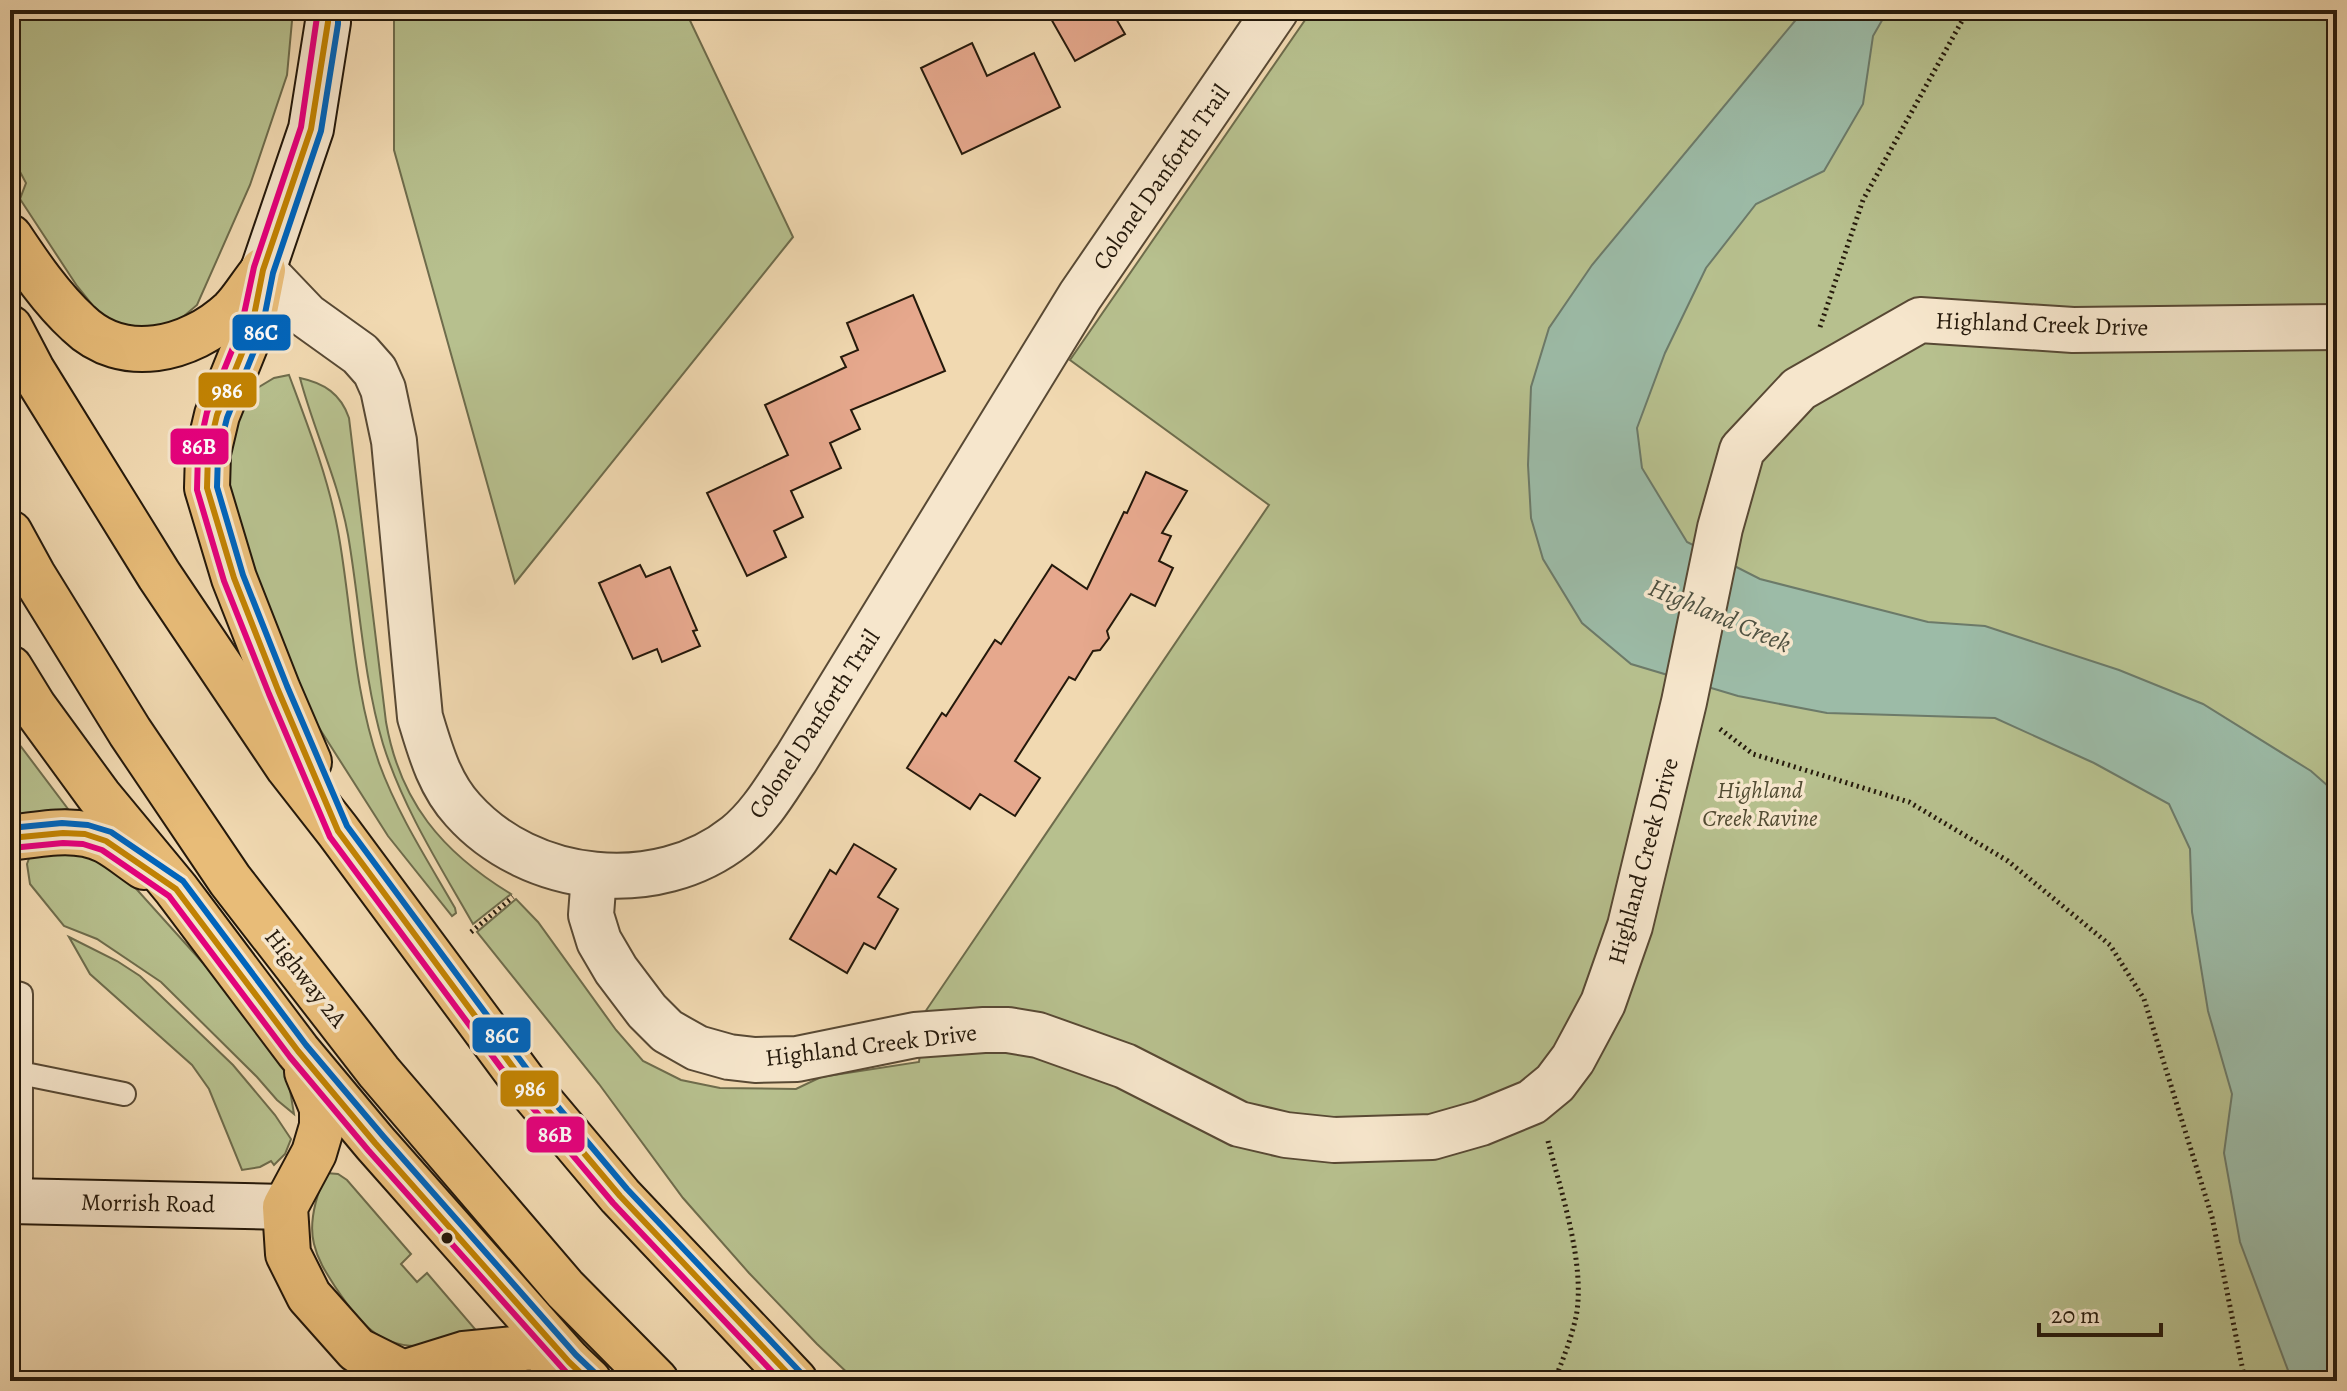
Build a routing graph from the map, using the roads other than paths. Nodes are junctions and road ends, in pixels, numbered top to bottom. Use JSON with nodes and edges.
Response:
{"nodes":[{"id":1,"x":328,"y":10,"type":"edge"},
{"id":2,"x":1266,"y":15,"type":"edge"},
{"id":3,"x":10,"y":237,"type":"edge"},
{"id":4,"x":263,"y":270,"type":"junction"},
{"id":5,"x":2337,"y":327,"type":"edge"},
{"id":6,"x":10,"y":328,"type":"edge"},
{"id":7,"x":10,"y":533,"type":"edge"},
{"id":8,"x":10,"y":668,"type":"edge"},
{"id":9,"x":338,"y":831,"type":"junction"},
{"id":10,"x":10,"y":838,"type":"edge"},
{"id":11,"x":594,"y":875,"type":"junction"},
{"id":12,"x":176,"y":889,"type":"junction"},
{"id":13,"x":10,"y":991,"type":"edge"},
{"id":14,"x":298,"y":1051,"type":"junction"},
{"id":15,"x":20,"y":1073,"type":"junction"},
{"id":16,"x":124,"y":1094,"type":"dead end"},
{"id":17,"x":15,"y":1201,"type":"edge"},
{"id":18,"x":285,"y":1207,"type":"junction"},
{"id":19,"x":579,"y":1372,"type":"edge"},
{"id":20,"x":400,"y":1377,"type":"edge"},
{"id":21,"x":656,"y":1381,"type":"edge"},
{"id":22,"x":795,"y":1381,"type":"edge"}],
"edges":[{"from":1,"to":4,"type":"street"},
{"from":2,"to":11,"type":"street","name":"Colonel Danforth Trail"},
{"from":3,"to":4,"type":"main road"},
{"from":4,"to":9,"type":"main road"},
{"from":4,"to":11,"type":"street","name":"Colonel Danforth Trail"},
{"from":5,"to":11,"type":"street","name":"Highland Creek Drive"},
{"from":6,"to":9,"type":"main road"},
{"from":7,"to":21,"type":"main road","name":"Highway 2A"},
{"from":8,"to":12,"type":"main road"},
{"from":9,"to":22,"type":"main road"},
{"from":10,"to":12,"type":"main road"},
{"from":12,"to":14,"type":"main road"},
{"from":13,"to":15,"type":"lane"},
{"from":14,"to":18,"type":"main road"},
{"from":14,"to":19,"type":"main road"},
{"from":15,"to":16,"type":"lane"},
{"from":15,"to":17,"type":"lane"},
{"from":17,"to":18,"type":"street","name":"Morrish Road"},
{"from":18,"to":20,"type":"main road"},
{"from":19,"to":20,"type":"main road"}]}
